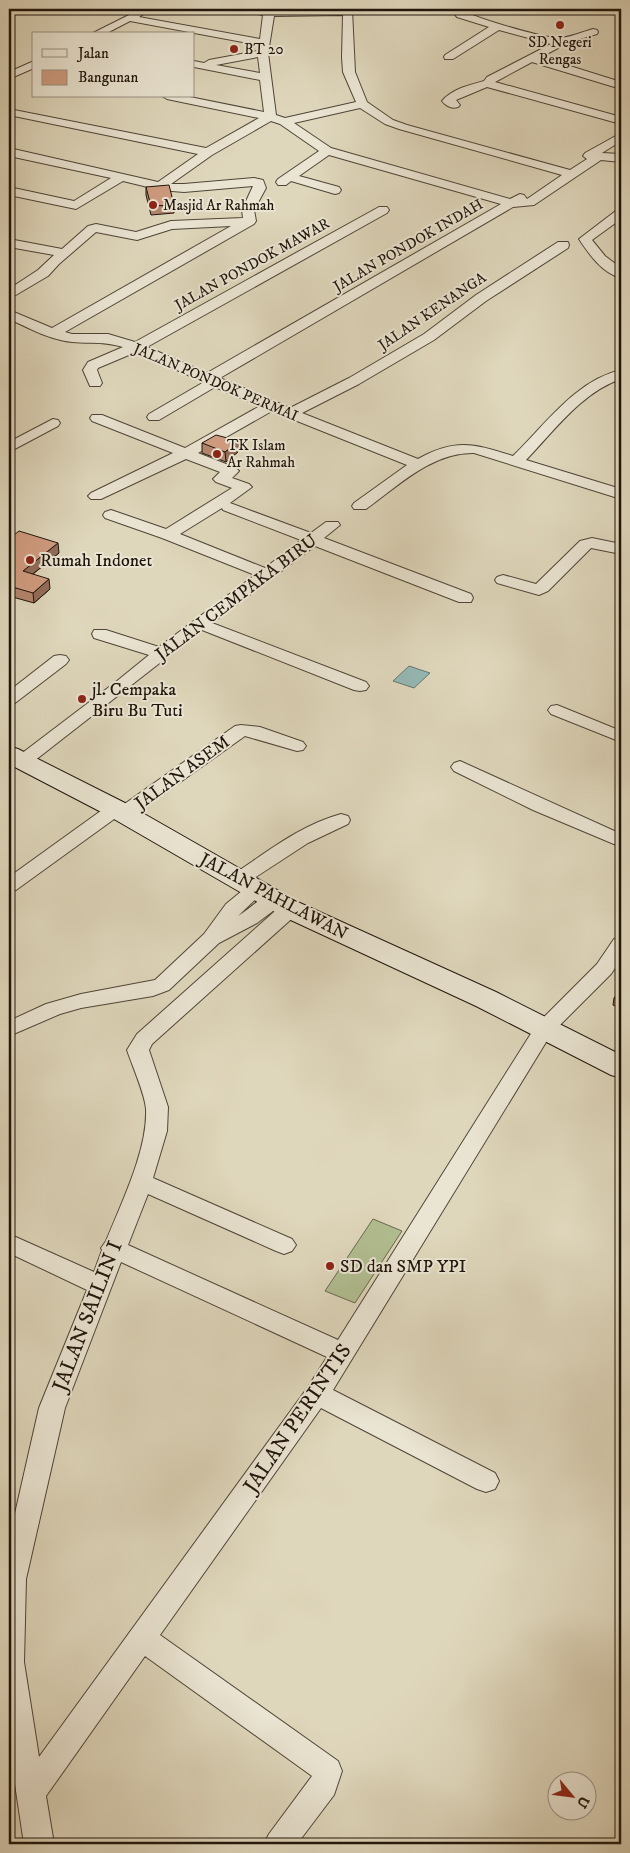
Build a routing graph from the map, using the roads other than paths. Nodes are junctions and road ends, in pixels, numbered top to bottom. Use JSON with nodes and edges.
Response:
{"nodes":[{"id":1,"x":147,"y":9,"type":"edge"},
{"id":2,"x":246,"y":9,"type":"edge"},
{"id":3,"x":455,"y":9,"type":"edge"},
{"id":4,"x":269,"y":13,"type":"junction"},
{"id":5,"x":128,"y":18,"type":"junction"},
{"id":6,"x":497,"y":27,"type":"junction"},
{"id":7,"x":100,"y":32,"type":"edge"},
{"id":8,"x":191,"y":32,"type":"edge"},
{"id":9,"x":593,"y":32,"type":"dead end"},
{"id":10,"x":195,"y":33,"type":"edge"},
{"id":11,"x":558,"y":42,"type":"junction"},
{"id":12,"x":264,"y":48,"type":"junction"},
{"id":13,"x":449,"y":57,"type":"dead end"},
{"id":14,"x":531,"y":58,"type":"junction"},
{"id":15,"x":9,"y":64,"type":"edge"},
{"id":16,"x":196,"y":64,"type":"edge"},
{"id":17,"x":31,"y":67,"type":"edge"},
{"id":18,"x":9,"y":76,"type":"edge"},
{"id":19,"x":266,"y":78,"type":"junction"},
{"id":20,"x":488,"y":83,"type":"junction"},
{"id":21,"x":621,"y":86,"type":"edge"},
{"id":22,"x":177,"y":98,"type":"edge"},
{"id":23,"x":362,"y":104,"type":"junction"},
{"id":24,"x":454,"y":105,"type":"dead end"},
{"id":25,"x":9,"y":112,"type":"edge"},
{"id":26,"x":270,"y":117,"type":"junction"},
{"id":27,"x":621,"y":121,"type":"edge"},
{"id":28,"x":284,"y":122,"type":"junction"},
{"id":29,"x":621,"y":136,"type":"edge"},
{"id":30,"x":327,"y":151,"type":"junction"},
{"id":31,"x":9,"y":152,"type":"edge"},
{"id":32,"x":208,"y":152,"type":"junction"},
{"id":33,"x":621,"y":158,"type":"edge"},
{"id":34,"x":566,"y":172,"type":"junction"},
{"id":35,"x":120,"y":178,"type":"junction"},
{"id":36,"x":160,"y":186,"type":"junction"},
{"id":37,"x":334,"y":190,"type":"dead end"},
{"id":38,"x":9,"y":191,"type":"edge"},
{"id":39,"x":512,"y":204,"type":"junction"},
{"id":40,"x":383,"y":210,"type":"dead end"},
{"id":41,"x":621,"y":213,"type":"edge"},
{"id":42,"x":248,"y":222,"type":"junction"},
{"id":43,"x":621,"y":223,"type":"edge"},
{"id":44,"x":9,"y":243,"type":"edge"},
{"id":45,"x":563,"y":245,"type":"dead end"},
{"id":46,"x":591,"y":246,"type":"junction"},
{"id":47,"x":65,"y":253,"type":"junction"},
{"id":48,"x":621,"y":274,"type":"edge"},
{"id":49,"x":9,"y":295,"type":"edge"},
{"id":50,"x":9,"y":314,"type":"edge"},
{"id":51,"x":53,"y":332,"type":"junction"},
{"id":52,"x":136,"y":347,"type":"junction"},
{"id":53,"x":621,"y":374,"type":"edge"},
{"id":54,"x":212,"y":379,"type":"junction"},
{"id":55,"x":95,"y":383,"type":"dead end"},
{"id":56,"x":271,"y":406,"type":"junction"},
{"id":57,"x":290,"y":414,"type":"junction"},
{"id":58,"x":154,"y":417,"type":"dead end"},
{"id":59,"x":97,"y":418,"type":"dead end"},
{"id":60,"x":53,"y":423,"type":"dead end"},
{"id":61,"x":9,"y":448,"type":"edge"},
{"id":62,"x":184,"y":454,"type":"junction"},
{"id":63,"x":517,"y":461,"type":"junction"},
{"id":64,"x":419,"y":465,"type":"junction"},
{"id":65,"x":621,"y":494,"type":"edge"},
{"id":66,"x":96,"y":496,"type":"dead end"},
{"id":67,"x":360,"y":506,"type":"dead end"},
{"id":68,"x":228,"y":507,"type":"dead end"},
{"id":69,"x":111,"y":515,"type":"dead end"},
{"id":70,"x":332,"y":525,"type":"dead end"},
{"id":71,"x":168,"y":535,"type":"junction"},
{"id":72,"x":311,"y":540,"type":"junction"},
{"id":73,"x":621,"y":549,"type":"edge"},
{"id":74,"x":266,"y":574,"type":"junction"},
{"id":75,"x":503,"y":580,"type":"dead end"},
{"id":76,"x":465,"y":598,"type":"dead end"},
{"id":77,"x":201,"y":624,"type":"junction"},
{"id":78,"x":100,"y":634,"type":"dead end"},
{"id":79,"x":160,"y":653,"type":"junction"},
{"id":80,"x":60,"y":660,"type":"dead end"},
{"id":81,"x":360,"y":686,"type":"dead end"},
{"id":82,"x":9,"y":699,"type":"edge"},
{"id":83,"x":558,"y":710,"type":"dead end"},
{"id":84,"x":621,"y":737,"type":"edge"},
{"id":85,"x":297,"y":746,"type":"dead end"},
{"id":86,"x":16,"y":758,"type":"edge"},
{"id":87,"x":460,"y":767,"type":"dead end"},
{"id":88,"x":120,"y":811,"type":"junction"},
{"id":89,"x":341,"y":820,"type":"dead end"},
{"id":90,"x":621,"y":841,"type":"edge"},
{"id":91,"x":9,"y":886,"type":"edge"},
{"id":92,"x":264,"y":895,"type":"junction"},
{"id":93,"x":621,"y":944,"type":"edge"},
{"id":94,"x":9,"y":1029,"type":"edge"},
{"id":95,"x":544,"y":1029,"type":"junction"},
{"id":96,"x":621,"y":1068,"type":"edge"},
{"id":97,"x":140,"y":1182,"type":"junction"},
{"id":98,"x":9,"y":1243,"type":"edge"},
{"id":99,"x":284,"y":1245,"type":"dead end"},
{"id":100,"x":113,"y":1248,"type":"junction"},
{"id":101,"x":100,"y":1286,"type":"junction"},
{"id":102,"x":342,"y":1353,"type":"junction"},
{"id":103,"x":317,"y":1394,"type":"junction"},
{"id":104,"x":486,"y":1481,"type":"dead end"},
{"id":105,"x":142,"y":1638,"type":"junction"},
{"id":106,"x":9,"y":1661,"type":"edge"},
{"id":107,"x":30,"y":1794,"type":"junction"},
{"id":108,"x":39,"y":1844,"type":"edge"},
{"id":109,"x":279,"y":1844,"type":"edge"}],
"edges":[{"from":1,"to":5,"type":"street"},
{"from":2,"to":4,"type":"street"},
{"from":3,"to":6,"type":"street"},
{"from":4,"to":12,"type":"street"},
{"from":4,"to":23,"type":"street"},
{"from":5,"to":7,"type":"street"},
{"from":5,"to":8,"type":"street"},
{"from":6,"to":11,"type":"street"},
{"from":6,"to":13,"type":"street"},
{"from":9,"to":11,"type":"street"},
{"from":10,"to":12,"type":"street"},
{"from":11,"to":14,"type":"street"},
{"from":12,"to":16,"type":"street"},
{"from":12,"to":19,"type":"street"},
{"from":14,"to":20,"type":"street"},
{"from":14,"to":21,"type":"street"},
{"from":15,"to":17,"type":"street"},
{"from":16,"to":19,"type":"street"},
{"from":17,"to":18,"type":"street"},
{"from":19,"to":26,"type":"street"},
{"from":20,"to":24,"type":"street"},
{"from":20,"to":27,"type":"street"},
{"from":22,"to":26,"type":"street"},
{"from":23,"to":28,"type":"street"},
{"from":23,"to":34,"type":"street"},
{"from":25,"to":32,"type":"street"},
{"from":26,"to":28,"type":"street"},
{"from":26,"to":32,"type":"street"},
{"from":28,"to":30,"type":"street"},
{"from":29,"to":34,"type":"street"},
{"from":30,"to":37,"type":"street"},
{"from":30,"to":39,"type":"street"},
{"from":31,"to":35,"type":"street"},
{"from":32,"to":36,"type":"street"},
{"from":33,"to":34,"type":"street"},
{"from":34,"to":39,"type":"street"},
{"from":35,"to":36,"type":"street"},
{"from":35,"to":38,"type":"street"},
{"from":36,"to":42,"type":"street"},
{"from":39,"to":54,"type":"street","name":"JALAN PONDOK INDAH"},
{"from":40,"to":52,"type":"street","name":"JALAN PONDOK MAWAR"},
{"from":41,"to":46,"type":"street"},
{"from":42,"to":47,"type":"street"},
{"from":42,"to":51,"type":"street"},
{"from":43,"to":46,"type":"street"},
{"from":44,"to":47,"type":"street"},
{"from":45,"to":57,"type":"street","name":"JALAN KENANGA"},
{"from":46,"to":48,"type":"street"},
{"from":47,"to":49,"type":"street"},
{"from":50,"to":51,"type":"street","name":"JALAN PONDOK PERMAI"},
{"from":51,"to":52,"type":"street","name":"JALAN PONDOK PERMAI"},
{"from":52,"to":54,"type":"street","name":"JALAN PONDOK PERMAI"},
{"from":52,"to":55,"type":"street","name":"JALAN PONDOK MAWAR"},
{"from":53,"to":63,"type":"street"},
{"from":54,"to":56,"type":"street","name":"JALAN PONDOK PERMAI"},
{"from":54,"to":58,"type":"street","name":"JALAN PONDOK INDAH"},
{"from":56,"to":57,"type":"street","name":"JALAN PONDOK PERMAI"},
{"from":56,"to":62,"type":"street"},
{"from":57,"to":64,"type":"street","name":"JALAN PONDOK PERMAI"},
{"from":59,"to":62,"type":"street"},
{"from":60,"to":61,"type":"street"},
{"from":62,"to":66,"type":"street"},
{"from":62,"to":71,"type":"street"},
{"from":63,"to":64,"type":"street"},
{"from":63,"to":65,"type":"street"},
{"from":64,"to":67,"type":"street"},
{"from":68,"to":72,"type":"street"},
{"from":69,"to":71,"type":"street"},
{"from":70,"to":72,"type":"street","name":"JALAN CEMPAKA BIRU"},
{"from":71,"to":74,"type":"street"},
{"from":72,"to":74,"type":"street","name":"JALAN CEMPAKA BIRU"},
{"from":72,"to":76,"type":"street"},
{"from":73,"to":75,"type":"street"},
{"from":74,"to":77,"type":"street","name":"JALAN CEMPAKA BIRU"},
{"from":77,"to":79,"type":"street","name":"JALAN CEMPAKA BIRU"},
{"from":77,"to":81,"type":"street"},
{"from":78,"to":79,"type":"street"},
{"from":79,"to":86,"type":"street","name":"JALAN CEMPAKA BIRU"},
{"from":80,"to":82,"type":"street"},
{"from":83,"to":84,"type":"street"},
{"from":85,"to":88,"type":"street","name":"JALAN ASEM"},
{"from":86,"to":88,"type":"main road","name":"JALAN PAHLAWAN"},
{"from":87,"to":90,"type":"street"},
{"from":88,"to":91,"type":"street"},
{"from":88,"to":92,"type":"main road","name":"JALAN PAHLAWAN"},
{"from":89,"to":92,"type":"street"},
{"from":92,"to":94,"type":"street"},
{"from":92,"to":95,"type":"main road","name":"JALAN PAHLAWAN"},
{"from":92,"to":97,"type":"street","name":"JALAN SAILIN I"},
{"from":93,"to":95,"type":"street","name":"JALAN PERINTIS"},
{"from":95,"to":96,"type":"main road","name":"JALAN PAHLAWAN"},
{"from":95,"to":102,"type":"street","name":"JALAN PERINTIS"},
{"from":97,"to":99,"type":"street"},
{"from":97,"to":100,"type":"street","name":"JALAN SAILIN I"},
{"from":98,"to":101,"type":"street"},
{"from":100,"to":101,"type":"street","name":"JALAN SAILIN I"},
{"from":100,"to":102,"type":"street"},
{"from":101,"to":106,"type":"street","name":"JALAN SAILIN I"},
{"from":102,"to":103,"type":"street","name":"JALAN PERINTIS"},
{"from":103,"to":104,"type":"street"},
{"from":103,"to":105,"type":"street","name":"JALAN PERINTIS"},
{"from":105,"to":107,"type":"street","name":"JALAN PERINTIS"},
{"from":105,"to":109,"type":"street"},
{"from":106,"to":107,"type":"street","name":"JALAN SAILIN I"},
{"from":107,"to":108,"type":"street","name":"JALAN SAILIN I"}]}
